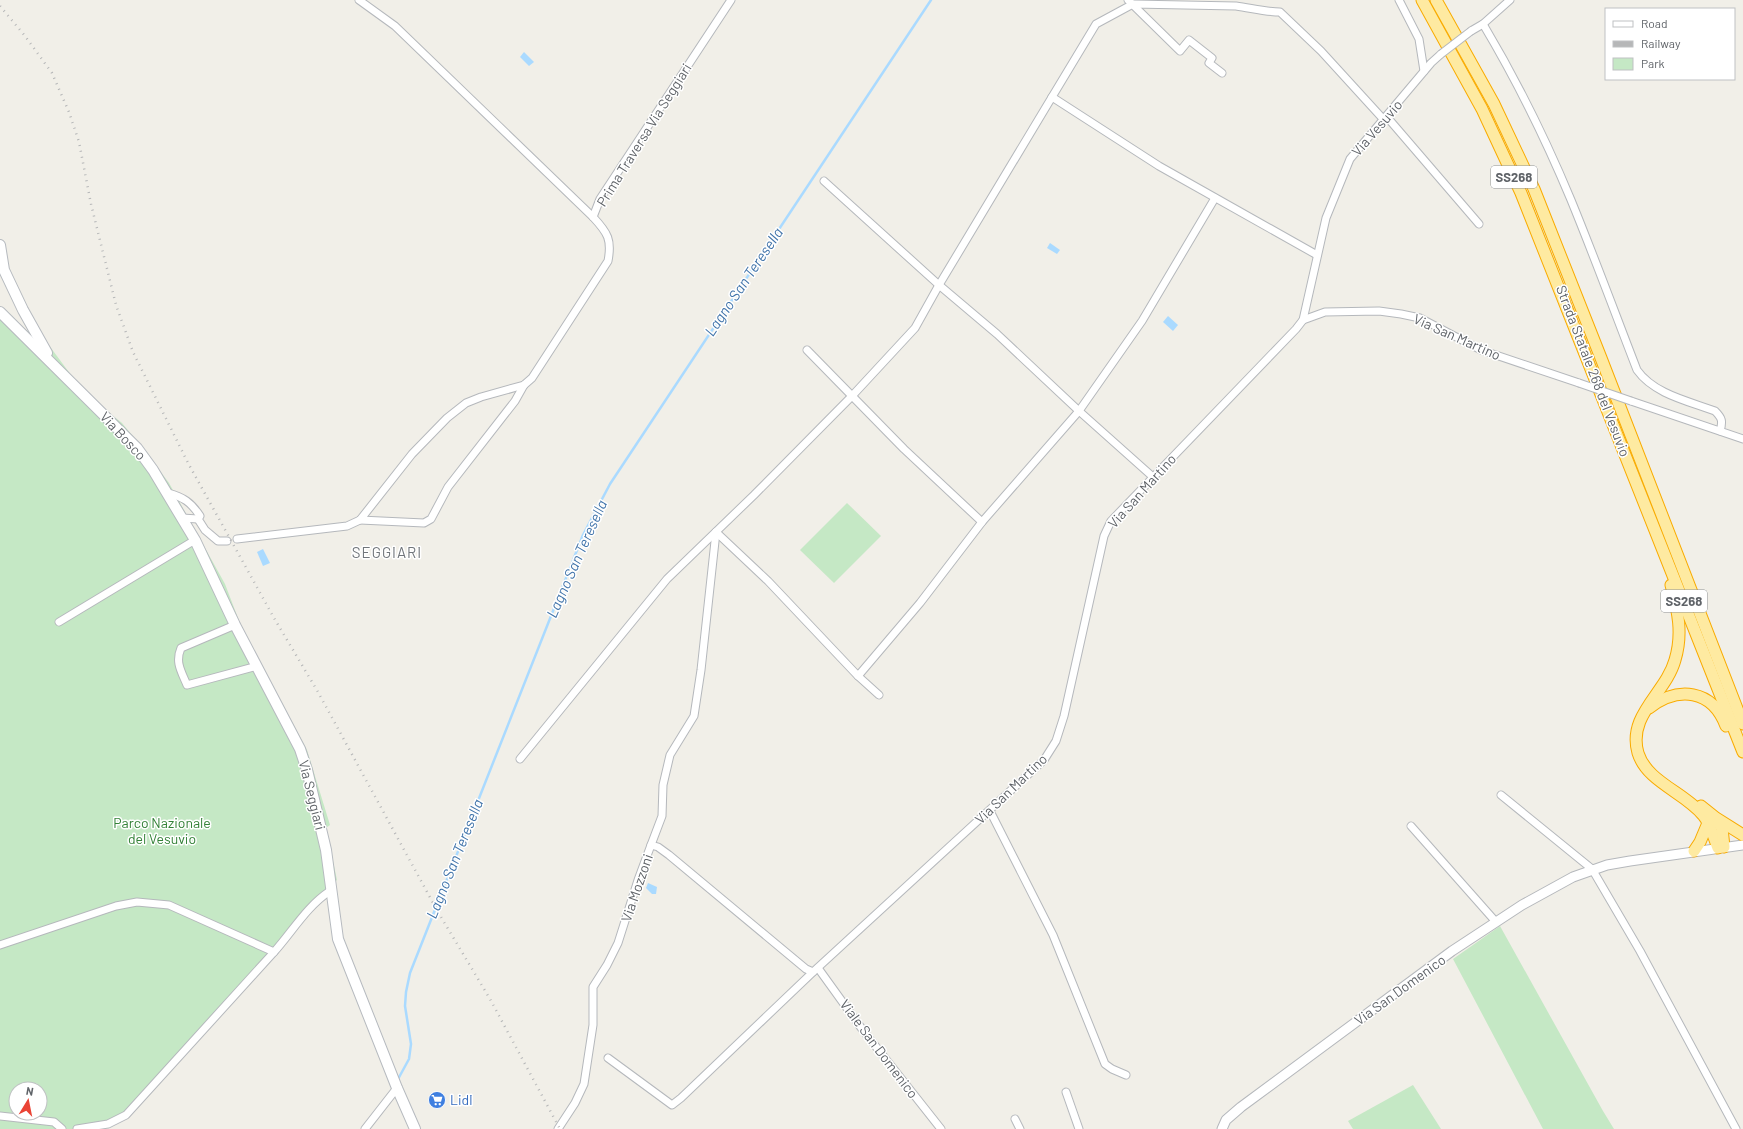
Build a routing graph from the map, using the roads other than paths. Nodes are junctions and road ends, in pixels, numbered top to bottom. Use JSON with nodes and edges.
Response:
{"nodes":[{"id":1,"x":359,"y":0,"type":"edge"},
{"id":2,"x":731,"y":0,"type":"edge"},
{"id":3,"x":1399,"y":0,"type":"edge"},
{"id":4,"x":1422,"y":0,"type":"edge"},
{"id":5,"x":1436,"y":0,"type":"edge"},
{"id":6,"x":1510,"y":0,"type":"edge"},
{"id":7,"x":1131,"y":2,"type":"edge"},
{"id":8,"x":1483,"y":24,"type":"junction"},
{"id":9,"x":1424,"y":72,"type":"junction"},
{"id":10,"x":1222,"y":73,"type":"dead end"},
{"id":11,"x":1052,"y":97,"type":"junction"},
{"id":12,"x":1386,"y":118,"type":"junction"},
{"id":13,"x":824,"y":180,"type":"dead end"},
{"id":14,"x":1215,"y":198,"type":"junction"},
{"id":15,"x":593,"y":217,"type":"junction"},
{"id":16,"x":1479,"y":224,"type":"dead end"},
{"id":17,"x":0,"y":245,"type":"edge"},
{"id":18,"x":1317,"y":255,"type":"junction"},
{"id":19,"x":1,"y":272,"type":"edge"},
{"id":20,"x":939,"y":285,"type":"junction"},
{"id":21,"x":0,"y":312,"type":"edge"},
{"id":22,"x":1303,"y":320,"type":"junction"},
{"id":23,"x":807,"y":350,"type":"dead end"},
{"id":24,"x":52,"y":364,"type":"junction"},
{"id":25,"x":524,"y":385,"type":"junction"},
{"id":26,"x":852,"y":396,"type":"junction"},
{"id":27,"x":1079,"y":411,"type":"junction"},
{"id":28,"x":1720,"y":431,"type":"junction"},
{"id":29,"x":1743,"y":439,"type":"edge"},
{"id":30,"x":1153,"y":476,"type":"junction"},
{"id":31,"x":168,"y":493,"type":"junction"},
{"id":32,"x":182,"y":518,"type":"junction"},
{"id":33,"x":198,"y":519,"type":"junction"},
{"id":34,"x":360,"y":520,"type":"junction"},
{"id":35,"x":982,"y":522,"type":"junction"},
{"id":36,"x":716,"y":532,"type":"junction"},
{"id":37,"x":237,"y":539,"type":"dead end"},
{"id":38,"x":195,"y":540,"type":"junction"},
{"id":39,"x":227,"y":541,"type":"dead end"},
{"id":40,"x":1664,"y":551,"type":"junction"},
{"id":41,"x":59,"y":622,"type":"dead end"},
{"id":42,"x":235,"y":625,"type":"junction"},
{"id":43,"x":257,"y":666,"type":"junction"},
{"id":44,"x":858,"y":676,"type":"junction"},
{"id":45,"x":879,"y":695,"type":"dead end"},
{"id":46,"x":1644,"y":712,"type":"junction"},
{"id":47,"x":1743,"y":724,"type":"edge"},
{"id":48,"x":1743,"y":752,"type":"edge"},
{"id":49,"x":520,"y":759,"type":"dead end"},
{"id":50,"x":1743,"y":762,"type":"edge"},
{"id":51,"x":1501,"y":795,"type":"dead end"},
{"id":52,"x":990,"y":811,"type":"junction"},
{"id":53,"x":1712,"y":820,"type":"junction"},
{"id":54,"x":1411,"y":826,"type":"dead end"},
{"id":55,"x":1743,"y":835,"type":"edge"},
{"id":56,"x":651,"y":845,"type":"junction"},
{"id":57,"x":1743,"y":845,"type":"edge"},
{"id":58,"x":1721,"y":848,"type":"junction"},
{"id":59,"x":1694,"y":851,"type":"junction"},
{"id":60,"x":1592,"y":869,"type":"junction"},
{"id":61,"x":330,"y":891,"type":"junction"},
{"id":62,"x":1496,"y":922,"type":"junction"},
{"id":63,"x":0,"y":945,"type":"edge"},
{"id":64,"x":274,"y":952,"type":"junction"},
{"id":65,"x":816,"y":970,"type":"junction"},
{"id":66,"x":608,"y":1058,"type":"dead end"},
{"id":67,"x":1126,"y":1075,"type":"dead end"},
{"id":68,"x":397,"y":1088,"type":"junction"},
{"id":69,"x":1066,"y":1092,"type":"dead end"},
{"id":70,"x":0,"y":1116,"type":"edge"},
{"id":71,"x":1015,"y":1119,"type":"dead end"},
{"id":72,"x":62,"y":1129,"type":"edge"},
{"id":73,"x":77,"y":1129,"type":"edge"},
{"id":74,"x":366,"y":1129,"type":"edge"},
{"id":75,"x":415,"y":1129,"type":"edge"},
{"id":76,"x":558,"y":1129,"type":"edge"},
{"id":77,"x":941,"y":1129,"type":"edge"},
{"id":78,"x":1020,"y":1129,"type":"edge"},
{"id":79,"x":1079,"y":1129,"type":"edge"},
{"id":80,"x":1222,"y":1129,"type":"edge"},
{"id":81,"x":1736,"y":1129,"type":"edge"}],
"edges":[{"from":1,"to":15,"type":"street"},
{"from":2,"to":15,"type":"street","name":"Prima Traversa Via Seggiari"},
{"from":3,"to":9,"type":"street"},
{"from":4,"to":40,"type":"highway","name":"Strada Statale 268 del Vesuvio","number":"SS268"},
{"from":5,"to":47,"type":"highway","name":"Strada Statale 268 del Vesuvio","number":"SS268"},
{"from":6,"to":8,"type":"street","name":"Via Vesuvio"},
{"from":7,"to":10,"type":"street"},
{"from":7,"to":11,"type":"street"},
{"from":7,"to":12,"type":"street"},
{"from":8,"to":9,"type":"street","name":"Via Vesuvio","bridge":true},
{"from":8,"to":28,"type":"street"},
{"from":9,"to":12,"type":"street","name":"Via Vesuvio"},
{"from":11,"to":14,"type":"street"},
{"from":11,"to":20,"type":"street"},
{"from":12,"to":16,"type":"street"},
{"from":12,"to":18,"type":"street","name":"Via Vesuvio"},
{"from":13,"to":20,"type":"street"},
{"from":14,"to":18,"type":"street"},
{"from":14,"to":27,"type":"street"},
{"from":15,"to":25,"type":"street","name":"Prima Traversa Via Seggiari"},
{"from":17,"to":19,"type":"main road","name":"Via Bosco"},
{"from":18,"to":22,"type":"street","name":"Via Vesuvio"},
{"from":19,"to":24,"type":"main road","name":"Via Bosco"},
{"from":20,"to":26,"type":"street"},
{"from":20,"to":27,"type":"street"},
{"from":21,"to":24,"type":"main road","name":"Via Bosco"},
{"from":22,"to":28,"type":"street","name":"Via San Martino","bridge":true},
{"from":22,"to":30,"type":"street","name":"Via San Martino"},
{"from":23,"to":26,"type":"street"},
{"from":24,"to":31,"type":"main road","name":"Via Bosco"},
{"from":25,"to":34,"type":"street"},
{"from":25,"to":34,"type":"street","name":"Prima Traversa Via Seggiari"},
{"from":26,"to":35,"type":"street"},
{"from":26,"to":36,"type":"street"},
{"from":27,"to":30,"type":"street"},
{"from":27,"to":35,"type":"street"},
{"from":28,"to":29,"type":"street","name":"Via San Martino"},
{"from":30,"to":52,"type":"street","name":"Via San Martino"},
{"from":31,"to":32,"type":"main road","name":"Via Bosco"},
{"from":31,"to":33,"type":"street"},
{"from":32,"to":33,"type":"street"},
{"from":32,"to":38,"type":"main road","name":"Via Seggiari"},
{"from":33,"to":39,"type":"street"},
{"from":34,"to":37,"type":"street"},
{"from":35,"to":44,"type":"street"},
{"from":36,"to":44,"type":"street"},
{"from":36,"to":49,"type":"street"},
{"from":36,"to":56,"type":"street"},
{"from":38,"to":41,"type":"street"},
{"from":38,"to":42,"type":"main road","name":"Via Seggiari"},
{"from":40,"to":46,"type":"highway"},
{"from":40,"to":48,"type":"highway","name":"Strada Statale 268 del Vesuvio","number":"SS268"},
{"from":42,"to":43,"type":"main road","name":"Via Seggiari"},
{"from":42,"to":43,"type":"street"},
{"from":43,"to":61,"type":"main road","name":"Via Seggiari"},
{"from":44,"to":45,"type":"street"},
{"from":46,"to":50,"type":"highway"},
{"from":46,"to":53,"type":"highway"},
{"from":51,"to":60,"type":"street"},
{"from":52,"to":65,"type":"street","name":"Via San Martino"},
{"from":52,"to":67,"type":"street"},
{"from":53,"to":55,"type":"highway"},
{"from":53,"to":58,"type":"highway"},
{"from":53,"to":59,"type":"highway"},
{"from":54,"to":62,"type":"street"},
{"from":56,"to":65,"type":"street","name":"Via Mozzoni"},
{"from":56,"to":76,"type":"street","name":"Via Mozzoni"},
{"from":57,"to":58,"type":"street","name":"Via San Domenico"},
{"from":58,"to":59,"type":"street","name":"Via San Domenico"},
{"from":59,"to":60,"type":"street","name":"Via San Domenico"},
{"from":60,"to":62,"type":"street","name":"Via San Domenico"},
{"from":60,"to":81,"type":"street"},
{"from":61,"to":64,"type":"street"},
{"from":61,"to":68,"type":"main road","name":"Via Seggiari"},
{"from":62,"to":80,"type":"street","name":"Via San Domenico"},
{"from":63,"to":64,"type":"street"},
{"from":64,"to":73,"type":"street"},
{"from":65,"to":66,"type":"street","name":"Via San Martino"},
{"from":65,"to":77,"type":"street","name":"Viale San Domenico"},
{"from":68,"to":74,"type":"street"},
{"from":68,"to":75,"type":"main road","name":"Via Seggiari"},
{"from":69,"to":79,"type":"street"},
{"from":70,"to":72,"type":"street"},
{"from":71,"to":78,"type":"street"}]}
